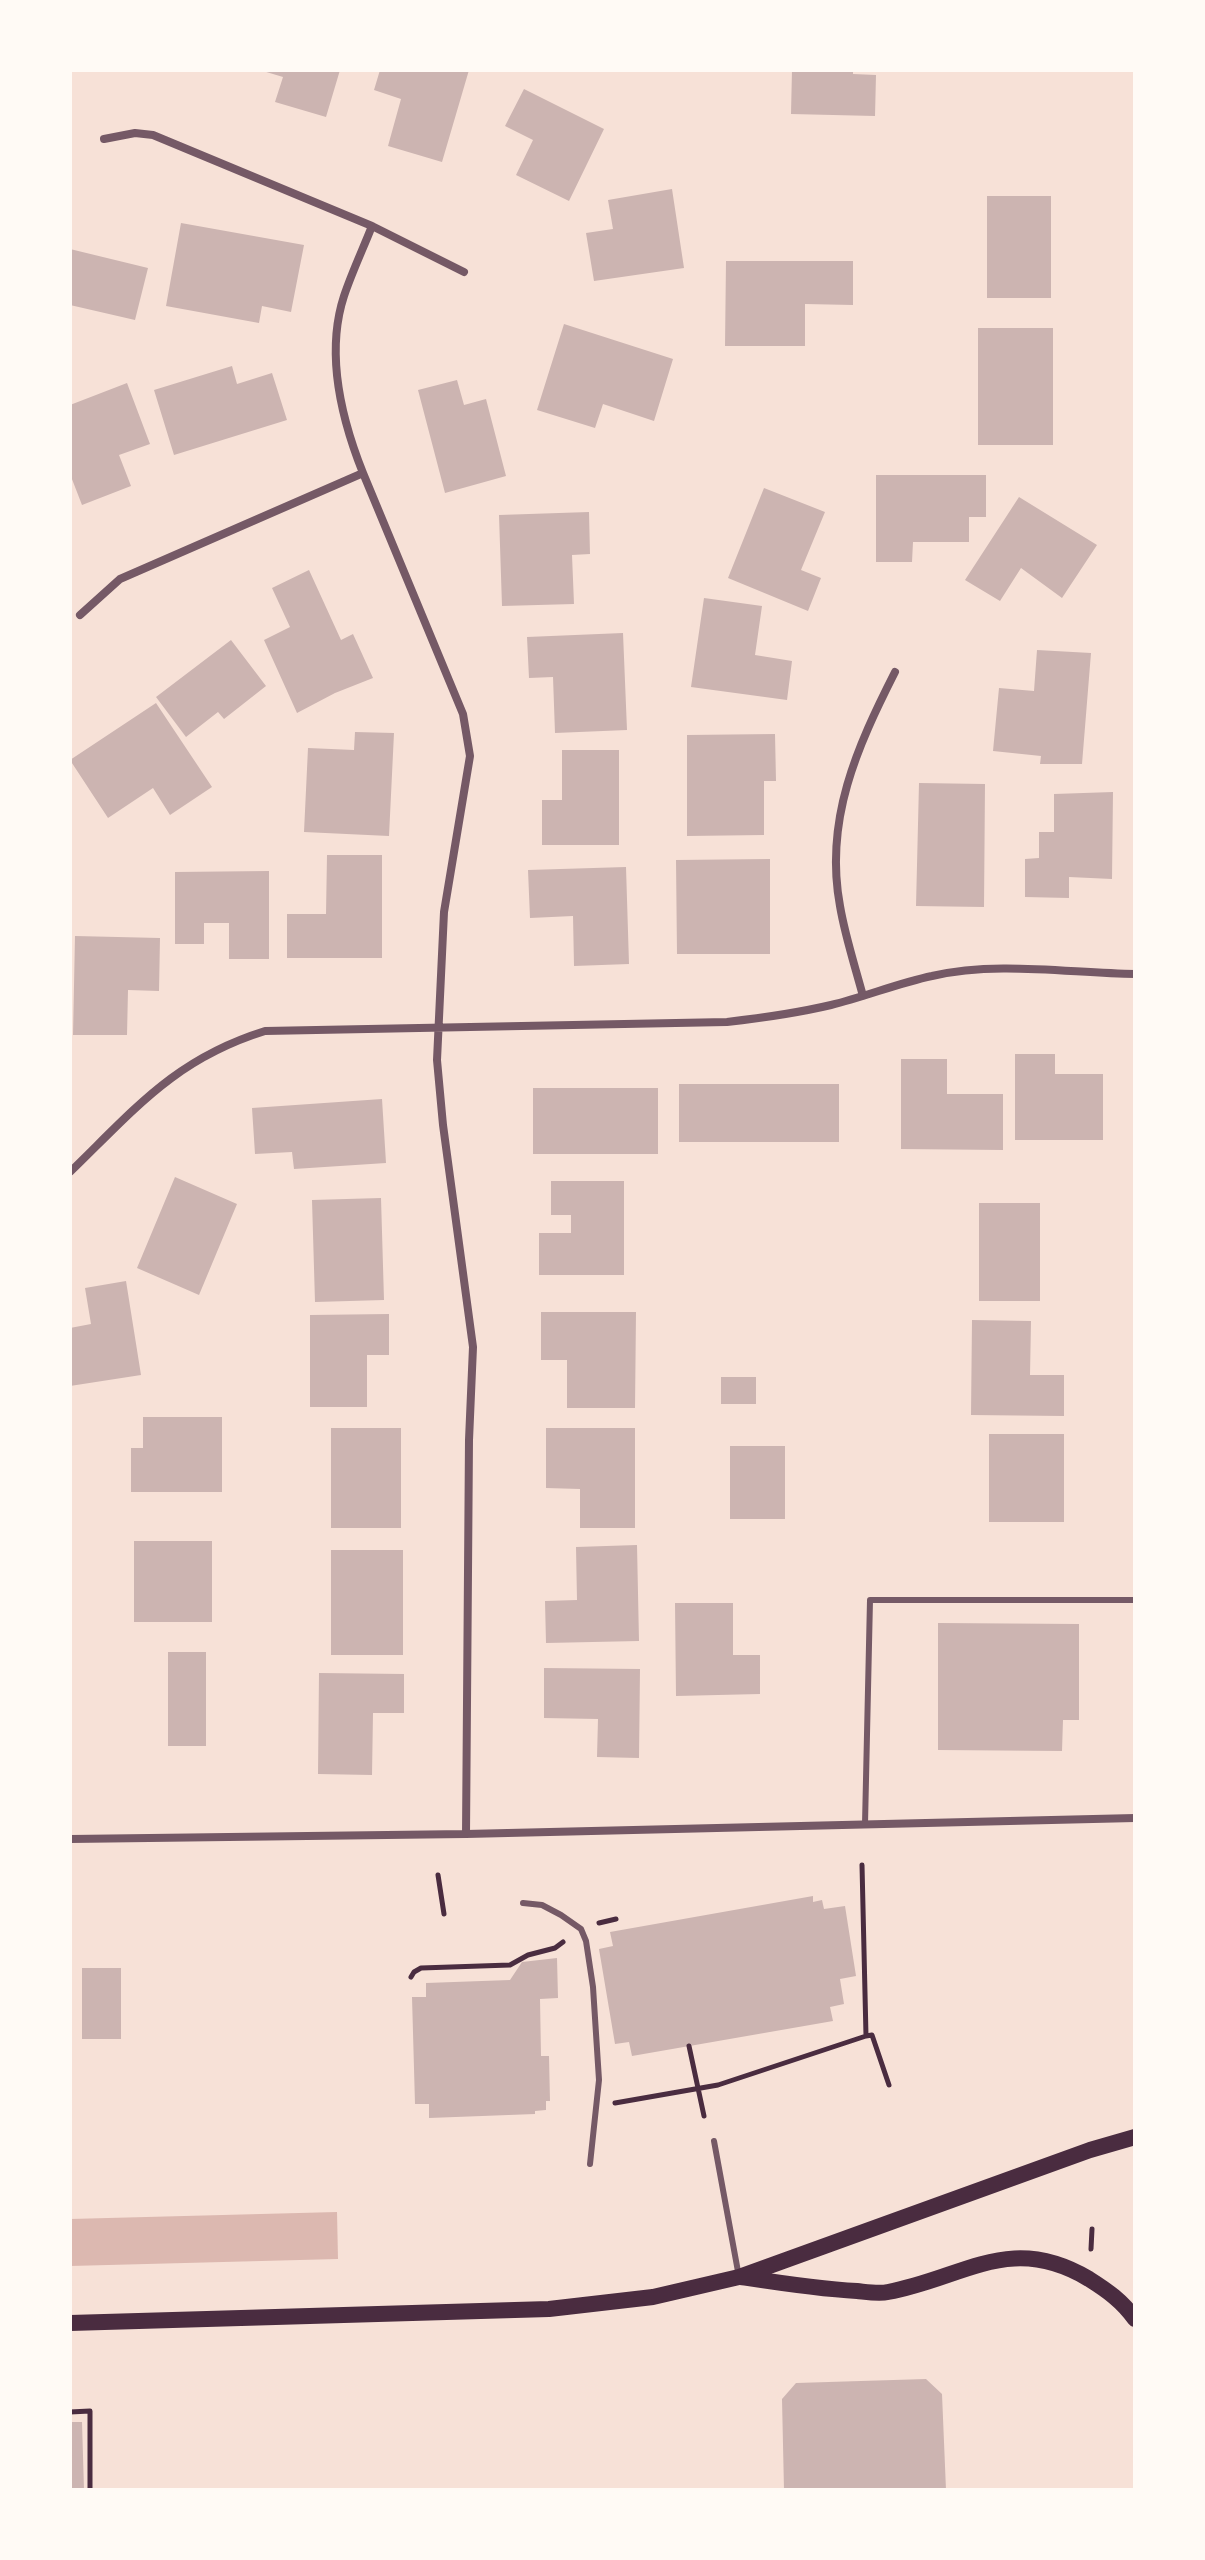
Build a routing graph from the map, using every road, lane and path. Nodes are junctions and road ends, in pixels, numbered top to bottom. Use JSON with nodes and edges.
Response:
{"nodes":[{"id":1,"x":104,"y":139,"type":"dead end"},
{"id":2,"x":372,"y":226,"type":"junction"},
{"id":3,"x":464,"y":272,"type":"dead end"},
{"id":4,"x":363,"y":473,"type":"junction"},
{"id":5,"x":80,"y":615,"type":"dead end"},
{"id":6,"x":895,"y":672,"type":"dead end"},
{"id":7,"x":1135,"y":974,"type":"edge"},
{"id":8,"x":863,"y":996,"type":"junction"},
{"id":9,"x":437,"y":1027,"type":"junction"},
{"id":10,"x":70,"y":1172,"type":"edge"},
{"id":11,"x":1135,"y":1600,"type":"edge"},
{"id":12,"x":1135,"y":1818,"type":"edge"},
{"id":13,"x":865,"y":1824,"type":"junction"},
{"id":14,"x":466,"y":1834,"type":"junction"},
{"id":15,"x":70,"y":1839,"type":"edge"},
{"id":16,"x":862,"y":1865,"type":"dead end"},
{"id":17,"x":438,"y":1875,"type":"dead end"},
{"id":18,"x":523,"y":1903,"type":"dead end"},
{"id":19,"x":444,"y":1914,"type":"dead end"},
{"id":20,"x":616,"y":1919,"type":"dead end"},
{"id":21,"x":599,"y":1923,"type":"dead end"},
{"id":22,"x":567,"y":1939,"type":"dead end"},
{"id":23,"x":411,"y":1977,"type":"dead end"},
{"id":24,"x":866,"y":2036,"type":"junction"},
{"id":25,"x":689,"y":2046,"type":"dead end"},
{"id":26,"x":889,"y":2085,"type":"dead end"},
{"id":27,"x":698,"y":2088,"type":"junction"},
{"id":28,"x":610,"y":2104,"type":"dead end"},
{"id":29,"x":704,"y":2116,"type":"dead end"},
{"id":30,"x":1135,"y":2137,"type":"edge"},
{"id":31,"x":714,"y":2141,"type":"dead end"},
{"id":32,"x":590,"y":2164,"type":"dead end"},
{"id":33,"x":1092,"y":2229,"type":"dead end"},
{"id":34,"x":1091,"y":2249,"type":"dead end"},
{"id":35,"x":739,"y":2277,"type":"junction"},
{"id":36,"x":1135,"y":2319,"type":"edge"},
{"id":37,"x":70,"y":2323,"type":"edge"},
{"id":38,"x":70,"y":2412,"type":"edge"},
{"id":39,"x":90,"y":2490,"type":"edge"}],
"edges":[{"from":1,"to":2,"type":"street"},
{"from":2,"to":3,"type":"street"},
{"from":2,"to":4,"type":"street"},
{"from":4,"to":5,"type":"street"},
{"from":4,"to":9,"type":"street"},
{"from":6,"to":8,"type":"street"},
{"from":7,"to":8,"type":"street"},
{"from":8,"to":9,"type":"street"},
{"from":9,"to":10,"type":"street"},
{"from":9,"to":14,"type":"street"},
{"from":11,"to":13,"type":"lane"},
{"from":12,"to":13,"type":"street"},
{"from":13,"to":14,"type":"street"},
{"from":14,"to":15,"type":"street"},
{"from":16,"to":24,"type":"path"},
{"from":17,"to":19,"type":"path"},
{"from":18,"to":32,"type":"lane"},
{"from":20,"to":21,"type":"path"},
{"from":22,"to":23,"type":"path"},
{"from":24,"to":26,"type":"path"},
{"from":24,"to":27,"type":"path"},
{"from":25,"to":27,"type":"path"},
{"from":27,"to":28,"type":"path"},
{"from":27,"to":29,"type":"path"},
{"from":30,"to":35,"type":"main road"},
{"from":31,"to":35,"type":"lane"},
{"from":33,"to":34,"type":"path"},
{"from":35,"to":36,"type":"main road"},
{"from":35,"to":37,"type":"main road"},
{"from":38,"to":39,"type":"path"}]}
